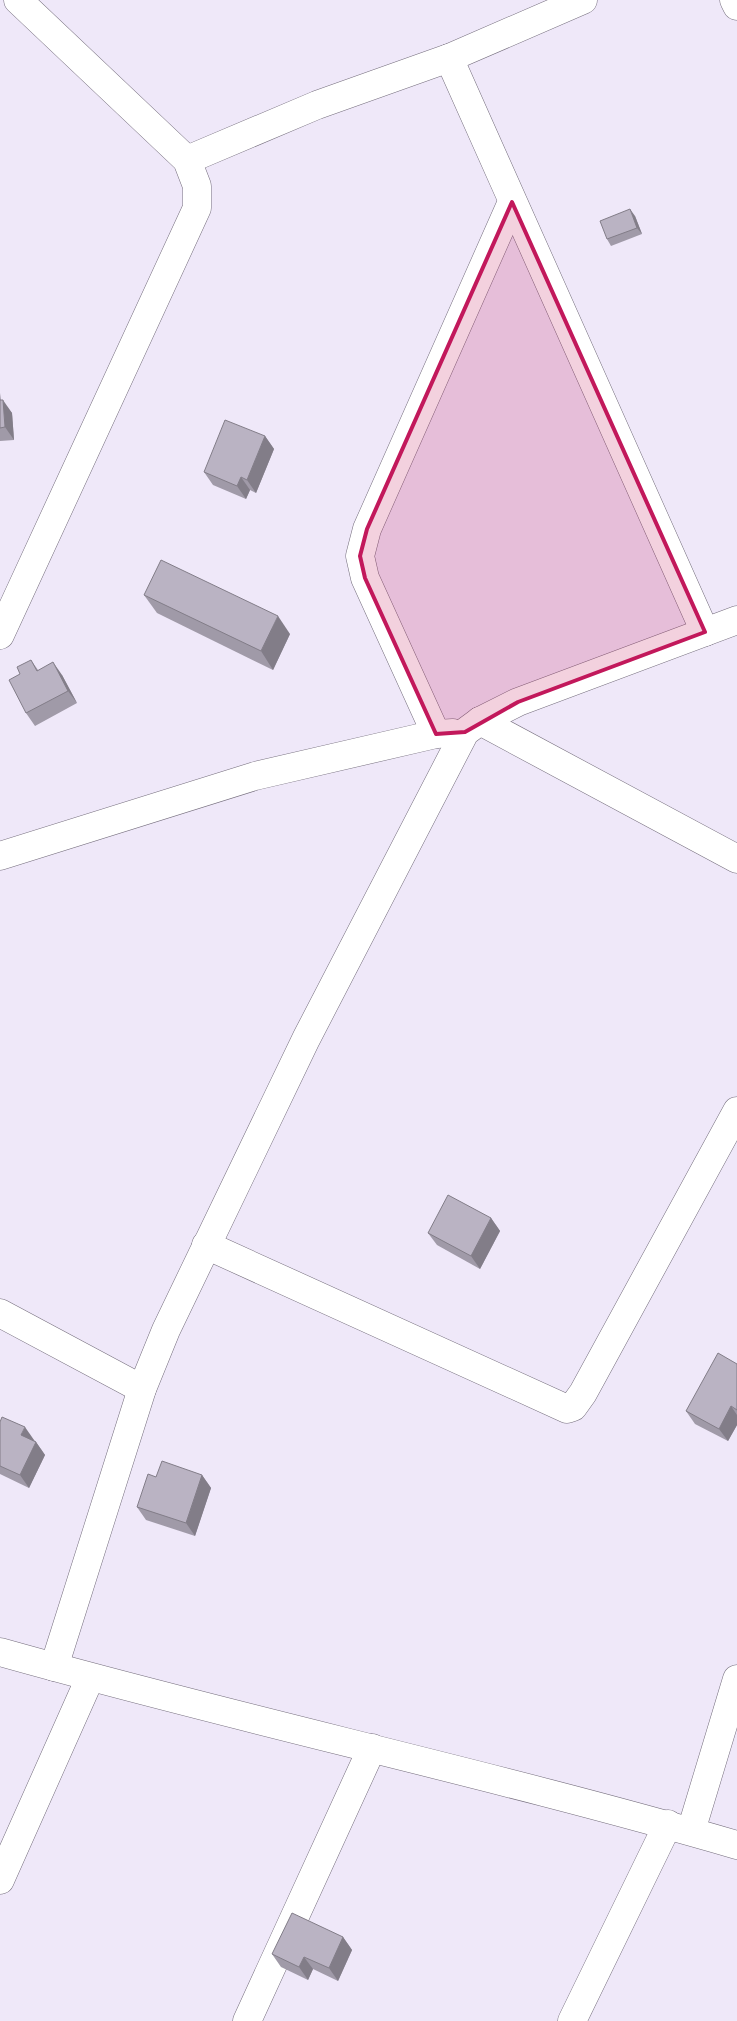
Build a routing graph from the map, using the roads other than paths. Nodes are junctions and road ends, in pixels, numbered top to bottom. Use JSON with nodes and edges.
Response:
{"nodes":[{"id":1,"x":18,"y":0,"type":"edge"},
{"id":2,"x":583,"y":0,"type":"edge"},
{"id":3,"x":734,"y":0,"type":"edge"},
{"id":4,"x":737,"y":6,"type":"edge"},
{"id":5,"x":449,"y":58,"type":"junction"},
{"id":6,"x":187,"y":160,"type":"junction"},
{"id":7,"x":512,"y":202,"type":"junction"},
{"id":8,"x":737,"y":620,"type":"edge"},
{"id":9,"x":705,"y":632,"type":"junction"},
{"id":10,"x":0,"y":635,"type":"edge"},
{"id":11,"x":472,"y":727,"type":"junction"},
{"id":12,"x":436,"y":734,"type":"junction"},
{"id":13,"x":0,"y":856,"type":"edge"},
{"id":14,"x":737,"y":859,"type":"edge"},
{"id":15,"x":737,"y":1111,"type":"edge"},
{"id":16,"x":206,"y":1245,"type":"junction"},
{"id":17,"x":0,"y":1313,"type":"edge"},
{"id":18,"x":142,"y":1389,"type":"junction"},
{"id":19,"x":0,"y":1652,"type":"edge"},
{"id":20,"x":54,"y":1667,"type":"junction"},
{"id":21,"x":90,"y":1678,"type":"junction"},
{"id":22,"x":737,"y":1679,"type":"edge"},
{"id":23,"x":372,"y":1748,"type":"junction"},
{"id":24,"x":679,"y":1828,"type":"junction"},
{"id":25,"x":737,"y":1844,"type":"edge"},
{"id":26,"x":0,"y":1880,"type":"edge"},
{"id":27,"x":247,"y":2021,"type":"edge"},
{"id":28,"x":572,"y":2021,"type":"edge"}],
"edges":[{"from":1,"to":6,"type":"street"},
{"from":2,"to":5,"type":"street"},
{"from":3,"to":4,"type":"street"},
{"from":5,"to":6,"type":"street"},
{"from":5,"to":7,"type":"street"},
{"from":6,"to":10,"type":"street"},
{"from":7,"to":9,"type":"street"},
{"from":7,"to":12,"type":"street"},
{"from":8,"to":9,"type":"street"},
{"from":9,"to":11,"type":"street"},
{"from":11,"to":12,"type":"street"},
{"from":11,"to":14,"type":"street"},
{"from":11,"to":16,"type":"street"},
{"from":12,"to":13,"type":"street"},
{"from":15,"to":16,"type":"street"},
{"from":16,"to":18,"type":"street"},
{"from":17,"to":18,"type":"street"},
{"from":18,"to":20,"type":"street"},
{"from":19,"to":20,"type":"street"},
{"from":20,"to":21,"type":"street"},
{"from":21,"to":23,"type":"street"},
{"from":21,"to":26,"type":"street"},
{"from":22,"to":24,"type":"street"},
{"from":23,"to":24,"type":"street"},
{"from":23,"to":27,"type":"street"},
{"from":24,"to":25,"type":"street"},
{"from":24,"to":28,"type":"street"}]}
